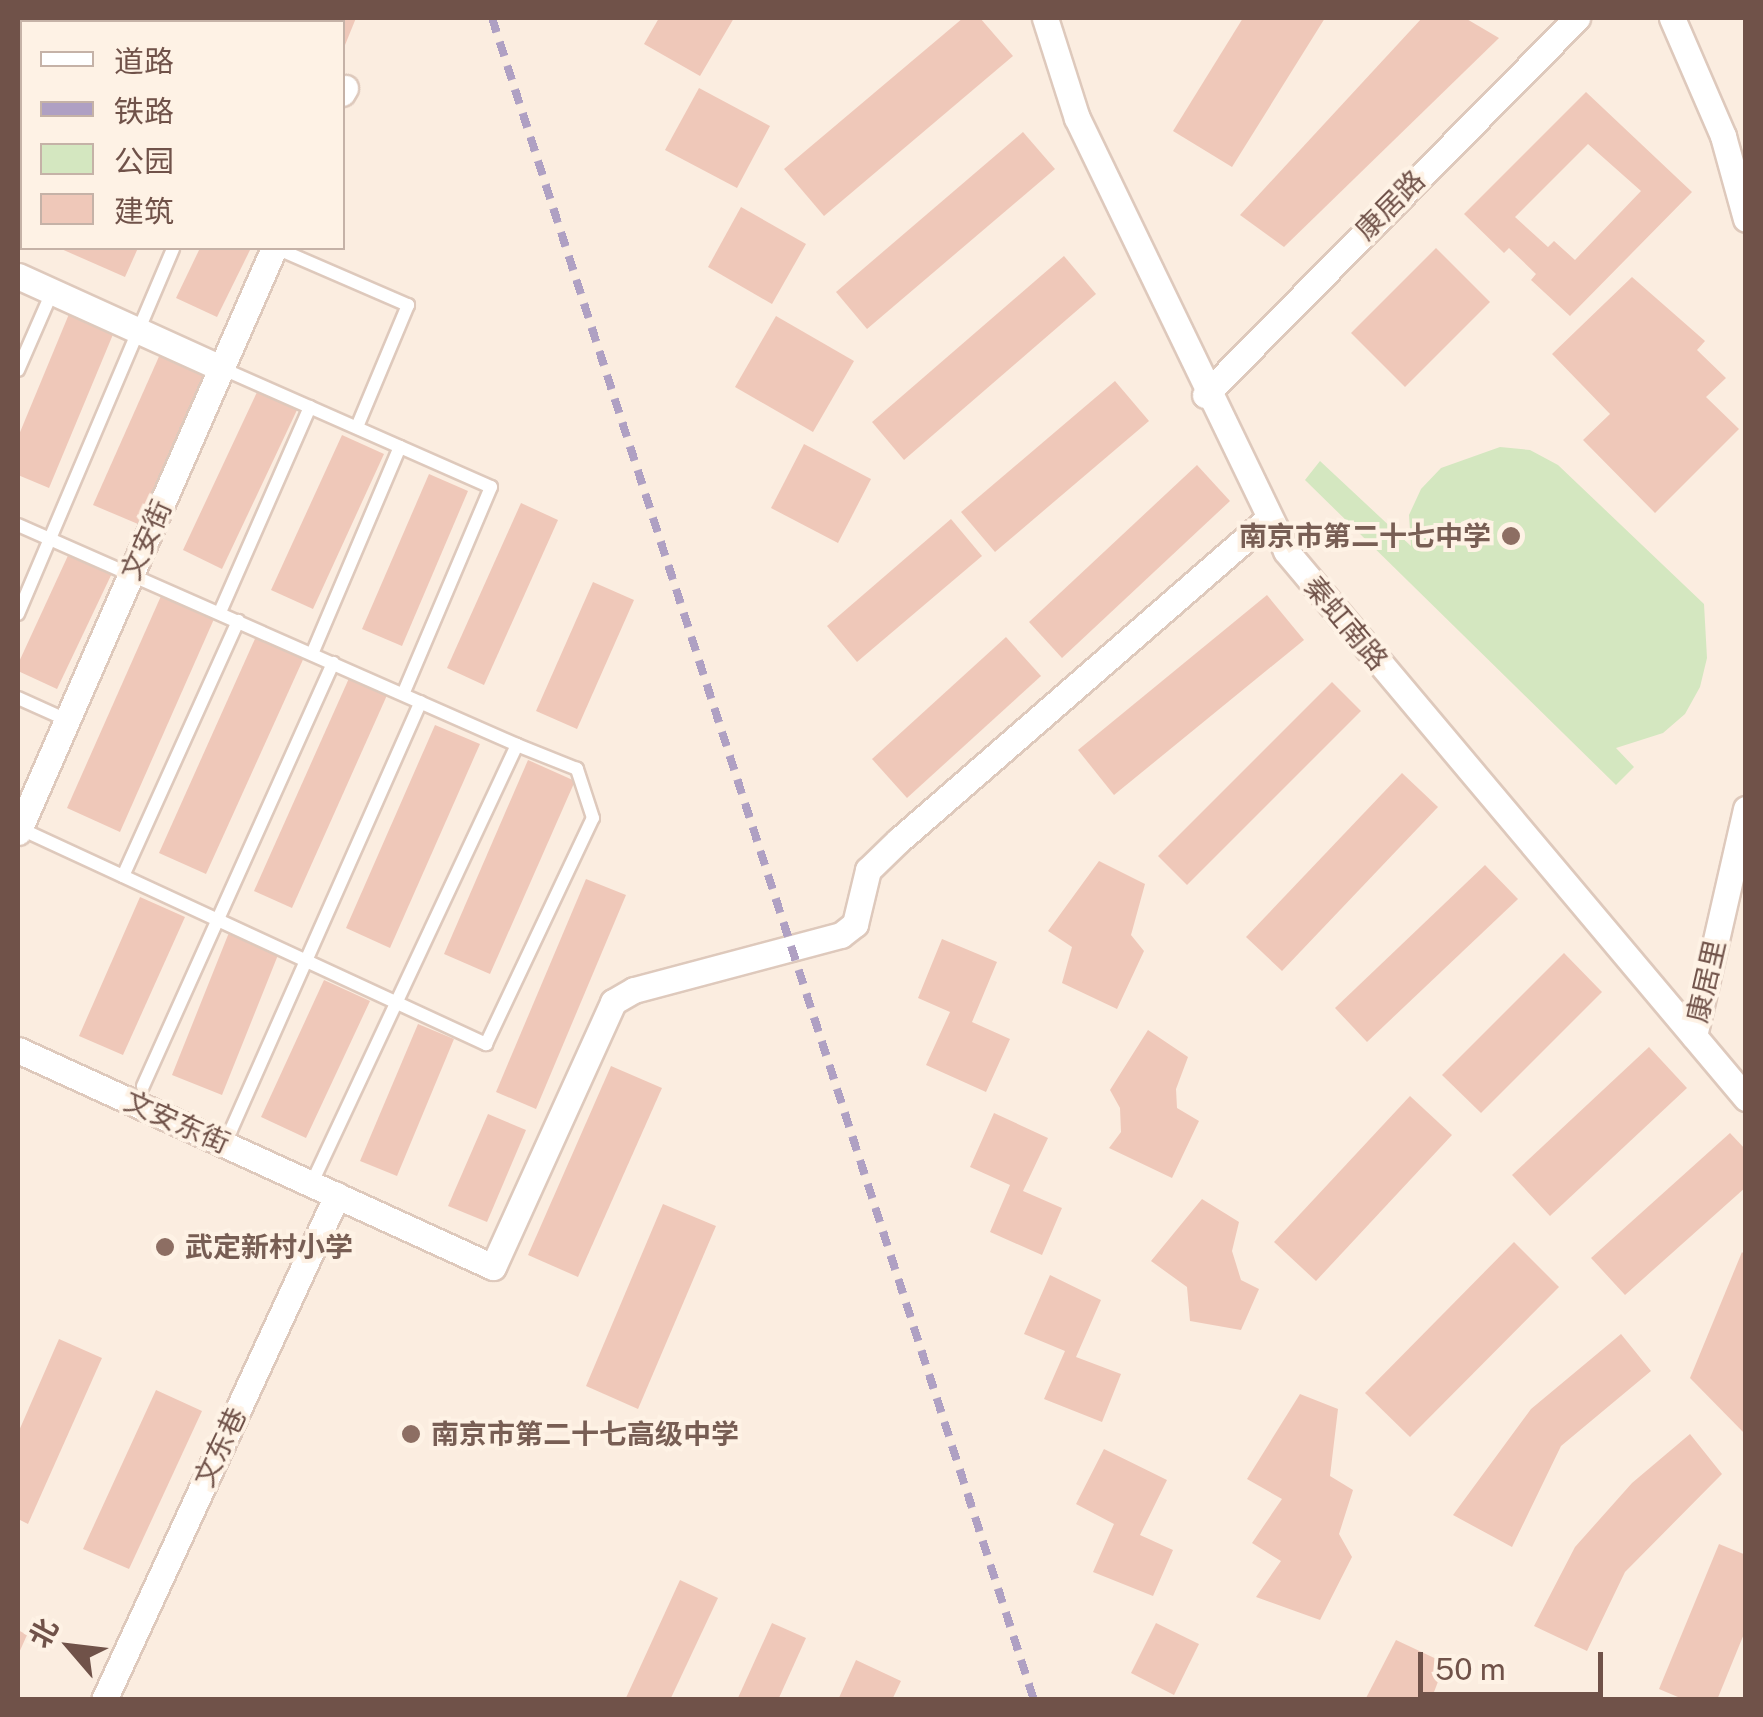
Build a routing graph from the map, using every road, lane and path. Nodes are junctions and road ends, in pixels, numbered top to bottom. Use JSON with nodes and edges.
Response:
{"nodes":[{"id":1,"x":1045,"y":18,"type":"edge"},
{"id":2,"x":1577,"y":18,"type":"edge"},
{"id":3,"x":1672,"y":18,"type":"edge"},
{"id":4,"x":1746,"y":218,"type":"edge"},
{"id":5,"x":172,"y":250,"type":"edge"},
{"id":6,"x":274,"y":250,"type":"edge"},
{"id":7,"x":280,"y":250,"type":"edge"},
{"id":8,"x":18,"y":276,"type":"edge"},
{"id":9,"x":52,"y":292,"type":"junction"},
{"id":10,"x":136,"y":332,"type":"junction"},
{"id":11,"x":221,"y":368,"type":"junction"},
{"id":12,"x":18,"y":370,"type":"edge"},
{"id":13,"x":1206,"y":394,"type":"junction"},
{"id":14,"x":310,"y":407,"type":"junction"},
{"id":15,"x":357,"y":428,"type":"junction"},
{"id":16,"x":400,"y":447,"type":"junction"},
{"id":17,"x":1267,"y":520,"type":"junction"},
{"id":18,"x":18,"y":526,"type":"edge"},
{"id":19,"x":50,"y":539,"type":"junction"},
{"id":20,"x":131,"y":573,"type":"junction"},
{"id":21,"x":220,"y":612,"type":"junction"},
{"id":22,"x":18,"y":614,"type":"edge"},
{"id":23,"x":238,"y":620,"type":"junction"},
{"id":24,"x":312,"y":654,"type":"junction"},
{"id":25,"x":333,"y":663,"type":"junction"},
{"id":26,"x":402,"y":694,"type":"junction"},
{"id":27,"x":18,"y":698,"type":"edge"},
{"id":28,"x":420,"y":702,"type":"junction"},
{"id":29,"x":67,"y":720,"type":"junction"},
{"id":30,"x":517,"y":745,"type":"junction"},
{"id":31,"x":1746,"y":809,"type":"edge"},
{"id":32,"x":18,"y":830,"type":"edge"},
{"id":33,"x":123,"y":876,"type":"junction"},
{"id":34,"x":214,"y":918,"type":"junction"},
{"id":35,"x":307,"y":960,"type":"junction"},
{"id":36,"x":397,"y":1002,"type":"junction"},
{"id":37,"x":1694,"y":1036,"type":"junction"},
{"id":38,"x":18,"y":1050,"type":"edge"},
{"id":39,"x":143,"y":1086,"type":"dead end"},
{"id":40,"x":1746,"y":1098,"type":"edge"},
{"id":41,"x":231,"y":1130,"type":"dead end"},
{"id":42,"x":312,"y":1184,"type":"junction"},
{"id":43,"x":336,"y":1195,"type":"junction"},
{"id":44,"x":104,"y":1700,"type":"edge"}],
"edges":[{"from":1,"to":13,"type":"street","name":"秦虹南路"},
{"from":2,"to":13,"type":"street","name":"康居路"},
{"from":3,"to":4,"type":"street"},
{"from":5,"to":10,"type":"lane"},
{"from":6,"to":11,"type":"street","name":"文安街"},
{"from":7,"to":15,"type":"lane"},
{"from":8,"to":9,"type":"street"},
{"from":9,"to":10,"type":"street"},
{"from":9,"to":12,"type":"lane"},
{"from":10,"to":11,"type":"street"},
{"from":10,"to":19,"type":"lane"},
{"from":11,"to":14,"type":"lane"},
{"from":11,"to":20,"type":"street","name":"文安街"},
{"from":13,"to":17,"type":"street","name":"秦虹南路"},
{"from":14,"to":15,"type":"lane"},
{"from":14,"to":21,"type":"lane"},
{"from":15,"to":16,"type":"lane"},
{"from":16,"to":24,"type":"lane"},
{"from":16,"to":26,"type":"lane"},
{"from":17,"to":37,"type":"street","name":"秦虹南路"},
{"from":17,"to":43,"type":"street","name":"文安东街"},
{"from":18,"to":19,"type":"lane"},
{"from":19,"to":20,"type":"lane"},
{"from":19,"to":22,"type":"lane"},
{"from":20,"to":21,"type":"lane"},
{"from":20,"to":29,"type":"street","name":"文安街"},
{"from":21,"to":23,"type":"lane"},
{"from":23,"to":24,"type":"lane"},
{"from":23,"to":33,"type":"lane"},
{"from":24,"to":25,"type":"lane"},
{"from":25,"to":26,"type":"lane"},
{"from":25,"to":34,"type":"lane"},
{"from":26,"to":28,"type":"lane"},
{"from":27,"to":29,"type":"lane"},
{"from":28,"to":30,"type":"lane"},
{"from":28,"to":35,"type":"lane"},
{"from":29,"to":32,"type":"street","name":"文安街"},
{"from":30,"to":36,"type":"lane"},
{"from":30,"to":36,"type":"lane"},
{"from":31,"to":37,"type":"street","name":"康居里"},
{"from":32,"to":33,"type":"lane"},
{"from":33,"to":34,"type":"lane"},
{"from":34,"to":35,"type":"lane"},
{"from":34,"to":39,"type":"lane"},
{"from":35,"to":36,"type":"lane"},
{"from":35,"to":41,"type":"lane"},
{"from":36,"to":42,"type":"lane"},
{"from":37,"to":40,"type":"street","name":"秦虹南路"},
{"from":38,"to":42,"type":"street","name":"文安东街"},
{"from":42,"to":43,"type":"street","name":"文安东街"},
{"from":43,"to":44,"type":"street","name":"文东巷"}]}
